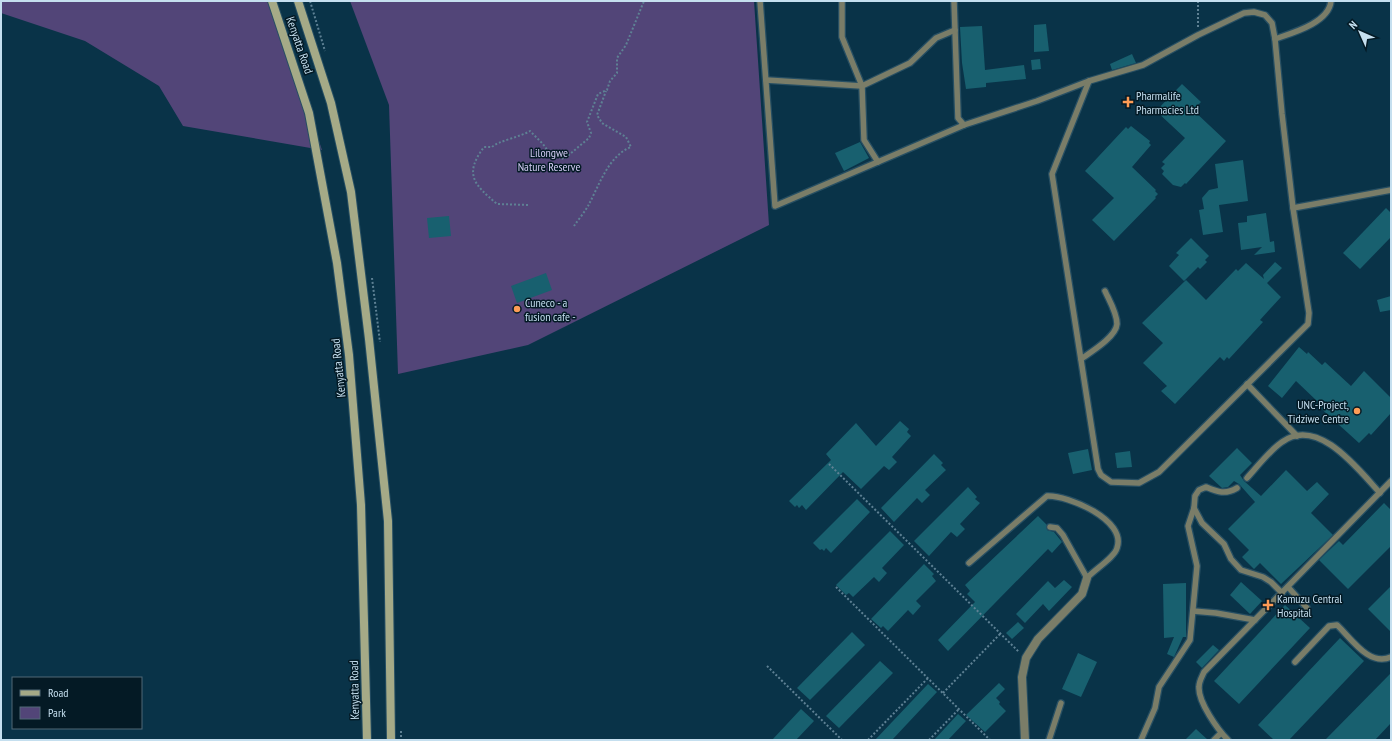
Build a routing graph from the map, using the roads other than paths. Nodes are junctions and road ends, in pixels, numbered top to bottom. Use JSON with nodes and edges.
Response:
{"nodes":[{"id":1,"x":272,"y":1,"type":"edge"},
{"id":2,"x":298,"y":1,"type":"edge"},
{"id":3,"x":760,"y":1,"type":"edge"},
{"id":4,"x":842,"y":1,"type":"edge"},
{"id":5,"x":954,"y":1,"type":"edge"},
{"id":6,"x":1331,"y":1,"type":"edge"},
{"id":7,"x":955,"y":30,"type":"junction"},
{"id":8,"x":1275,"y":39,"type":"junction"},
{"id":9,"x":766,"y":80,"type":"junction"},
{"id":10,"x":1088,"y":81,"type":"junction"},
{"id":11,"x":862,"y":86,"type":"junction"},
{"id":12,"x":964,"y":125,"type":"junction"},
{"id":13,"x":878,"y":162,"type":"junction"},
{"id":14,"x":1391,"y":190,"type":"edge"},
{"id":15,"x":1293,"y":208,"type":"junction"},
{"id":16,"x":1105,"y":291,"type":"dead end"},
{"id":17,"x":1081,"y":359,"type":"junction"},
{"id":18,"x":1247,"y":384,"type":"junction"},
{"id":19,"x":1297,"y":436,"type":"junction"},
{"id":20,"x":1247,"y":478,"type":"dead end"},
{"id":21,"x":1391,"y":481,"type":"edge"},
{"id":22,"x":1237,"y":488,"type":"dead end"},
{"id":23,"x":1380,"y":493,"type":"junction"},
{"id":24,"x":1194,"y":508,"type":"junction"},
{"id":25,"x":1050,"y":527,"type":"dead end"},
{"id":26,"x":969,"y":563,"type":"dead end"},
{"id":27,"x":1087,"y":578,"type":"junction"},
{"id":28,"x":1288,"y":587,"type":"junction"},
{"id":29,"x":1282,"y":593,"type":"junction"},
{"id":30,"x":1307,"y":608,"type":"dead end"},
{"id":31,"x":1193,"y":611,"type":"junction"},
{"id":32,"x":1255,"y":620,"type":"junction"},
{"id":33,"x":1391,"y":657,"type":"edge"},
{"id":34,"x":1294,"y":662,"type":"dead end"},
{"id":35,"x":1061,"y":703,"type":"dead end"},
{"id":36,"x":1221,"y":733,"type":"junction"},
{"id":37,"x":367,"y":740,"type":"edge"},
{"id":38,"x":391,"y":740,"type":"edge"},
{"id":39,"x":1025,"y":740,"type":"edge"},
{"id":40,"x":1049,"y":740,"type":"edge"},
{"id":41,"x":1141,"y":740,"type":"edge"},
{"id":42,"x":1214,"y":740,"type":"edge"},
{"id":43,"x":1228,"y":740,"type":"edge"}],
"edges":[{"from":1,"to":37,"type":"main road","name":"Kenyatta Road"},
{"from":2,"to":38,"type":"main road","name":"Kenyatta Road"},
{"from":3,"to":9,"type":"lane"},
{"from":4,"to":11,"type":"lane"},
{"from":5,"to":7,"type":"lane"},
{"from":6,"to":8,"type":"lane"},
{"from":7,"to":11,"type":"lane"},
{"from":7,"to":12,"type":"lane"},
{"from":8,"to":10,"type":"lane"},
{"from":8,"to":15,"type":"lane"},
{"from":9,"to":11,"type":"lane"},
{"from":9,"to":13,"type":"lane"},
{"from":10,"to":12,"type":"lane"},
{"from":10,"to":17,"type":"lane"},
{"from":11,"to":13,"type":"lane"},
{"from":12,"to":13,"type":"lane"},
{"from":14,"to":15,"type":"lane"},
{"from":15,"to":18,"type":"lane"},
{"from":16,"to":17,"type":"lane"},
{"from":17,"to":18,"type":"lane"},
{"from":18,"to":19,"type":"lane"},
{"from":19,"to":20,"type":"lane"},
{"from":19,"to":23,"type":"lane"},
{"from":21,"to":23,"type":"lane"},
{"from":22,"to":24,"type":"lane"},
{"from":23,"to":28,"type":"lane"},
{"from":24,"to":29,"type":"lane"},
{"from":24,"to":31,"type":"lane"},
{"from":25,"to":27,"type":"lane"},
{"from":26,"to":27,"type":"lane"},
{"from":27,"to":39,"type":"street"},
{"from":28,"to":29,"type":"lane"},
{"from":28,"to":30,"type":"lane"},
{"from":29,"to":32,"type":"lane"},
{"from":31,"to":32,"type":"lane"},
{"from":31,"to":41,"type":"lane"},
{"from":32,"to":36,"type":"lane"},
{"from":33,"to":34,"type":"lane"},
{"from":35,"to":40,"type":"lane"},
{"from":36,"to":42,"type":"lane"},
{"from":36,"to":43,"type":"lane"}]}
